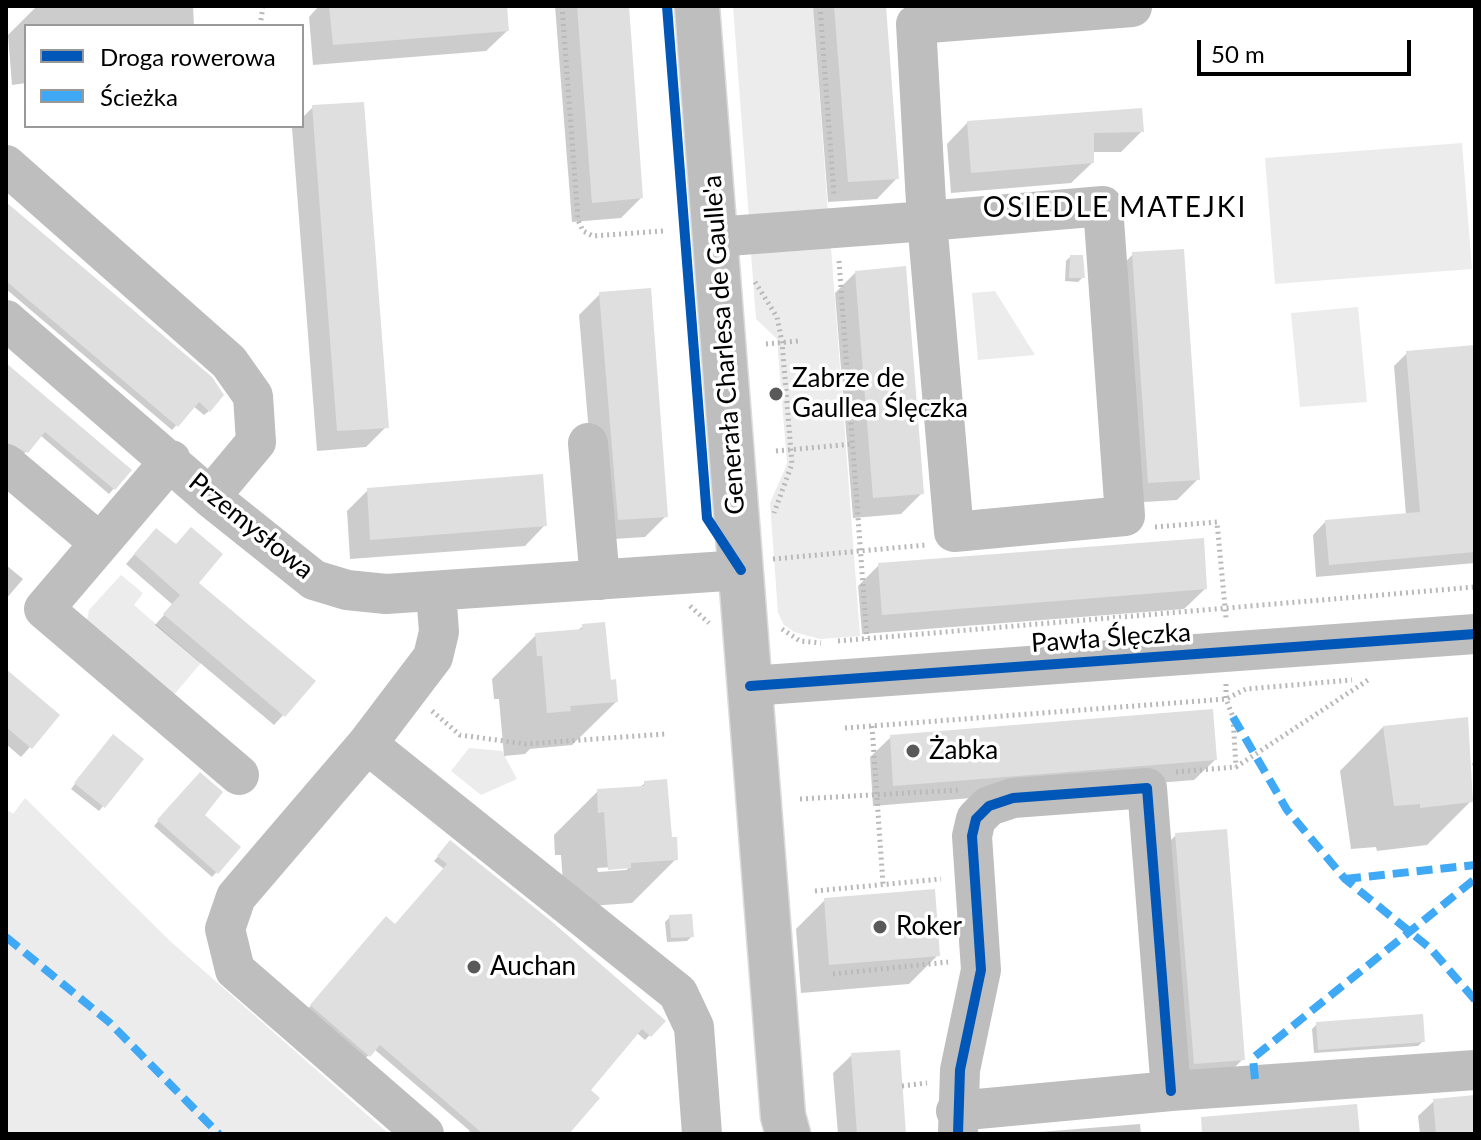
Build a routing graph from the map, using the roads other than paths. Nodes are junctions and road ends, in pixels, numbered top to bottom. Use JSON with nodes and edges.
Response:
{"nodes":[{"id":1,"x":697,"y":6,"type":"edge"},
{"id":2,"x":1132,"y":7,"type":"edge"},
{"id":3,"x":6,"y":165,"type":"edge"},
{"id":4,"x":927,"y":221,"type":"junction"},
{"id":5,"x":731,"y":234,"type":"junction"},
{"id":6,"x":6,"y":320,"type":"edge"},
{"id":7,"x":588,"y":443,"type":"dead end"},
{"id":8,"x":171,"y":460,"type":"junction"},
{"id":9,"x":6,"y":464,"type":"edge"},
{"id":10,"x":210,"y":497,"type":"junction"},
{"id":11,"x":100,"y":543,"type":"junction"},
{"id":12,"x":764,"y":563,"type":"junction"},
{"id":13,"x":600,"y":580,"type":"junction"},
{"id":14,"x":436,"y":591,"type":"junction"},
{"id":15,"x":1475,"y":634,"type":"edge"},
{"id":16,"x":750,"y":686,"type":"junction"},
{"id":17,"x":367,"y":744,"type":"junction"},
{"id":18,"x":239,"y":775,"type":"dead end"},
{"id":19,"x":1475,"y":1070,"type":"edge"},
{"id":20,"x":1171,"y":1091,"type":"junction"},
{"id":21,"x":957,"y":1123,"type":"edge"},
{"id":22,"x":783,"y":1128,"type":"edge"},
{"id":23,"x":424,"y":1134,"type":"edge"},
{"id":24,"x":702,"y":1134,"type":"edge"}],
"edges":[{"from":1,"to":5,"type":"main road","name":"Generała Charlesa de Gaulle'a"},
{"from":2,"to":4,"type":"street"},
{"from":3,"to":10,"type":"street"},
{"from":4,"to":4,"type":"street"},
{"from":4,"to":5,"type":"street"},
{"from":5,"to":12,"type":"main road","name":"Generała Charlesa de Gaulle'a"},
{"from":6,"to":8,"type":"street","name":"Przemysłowa"},
{"from":7,"to":13,"type":"street"},
{"from":8,"to":10,"type":"street","name":"Przemysłowa"},
{"from":8,"to":11,"type":"street"},
{"from":9,"to":11,"type":"street"},
{"from":10,"to":14,"type":"street","name":"Przemysłowa"},
{"from":11,"to":18,"type":"street"},
{"from":12,"to":13,"type":"street","name":"Przemysłowa"},
{"from":12,"to":16,"type":"main road","name":"Generała Charlesa de Gaulle'a"},
{"from":13,"to":14,"type":"street","name":"Przemysłowa"},
{"from":14,"to":17,"type":"street"},
{"from":15,"to":16,"type":"street","name":"Pawła Ślęczka"},
{"from":16,"to":22,"type":"main road","name":"Generała Charlesa de Gaulle'a"},
{"from":17,"to":23,"type":"street"},
{"from":17,"to":24,"type":"street"},
{"from":19,"to":20,"type":"street"},
{"from":20,"to":21,"type":"street"},
{"from":20,"to":21,"type":"street"}]}
